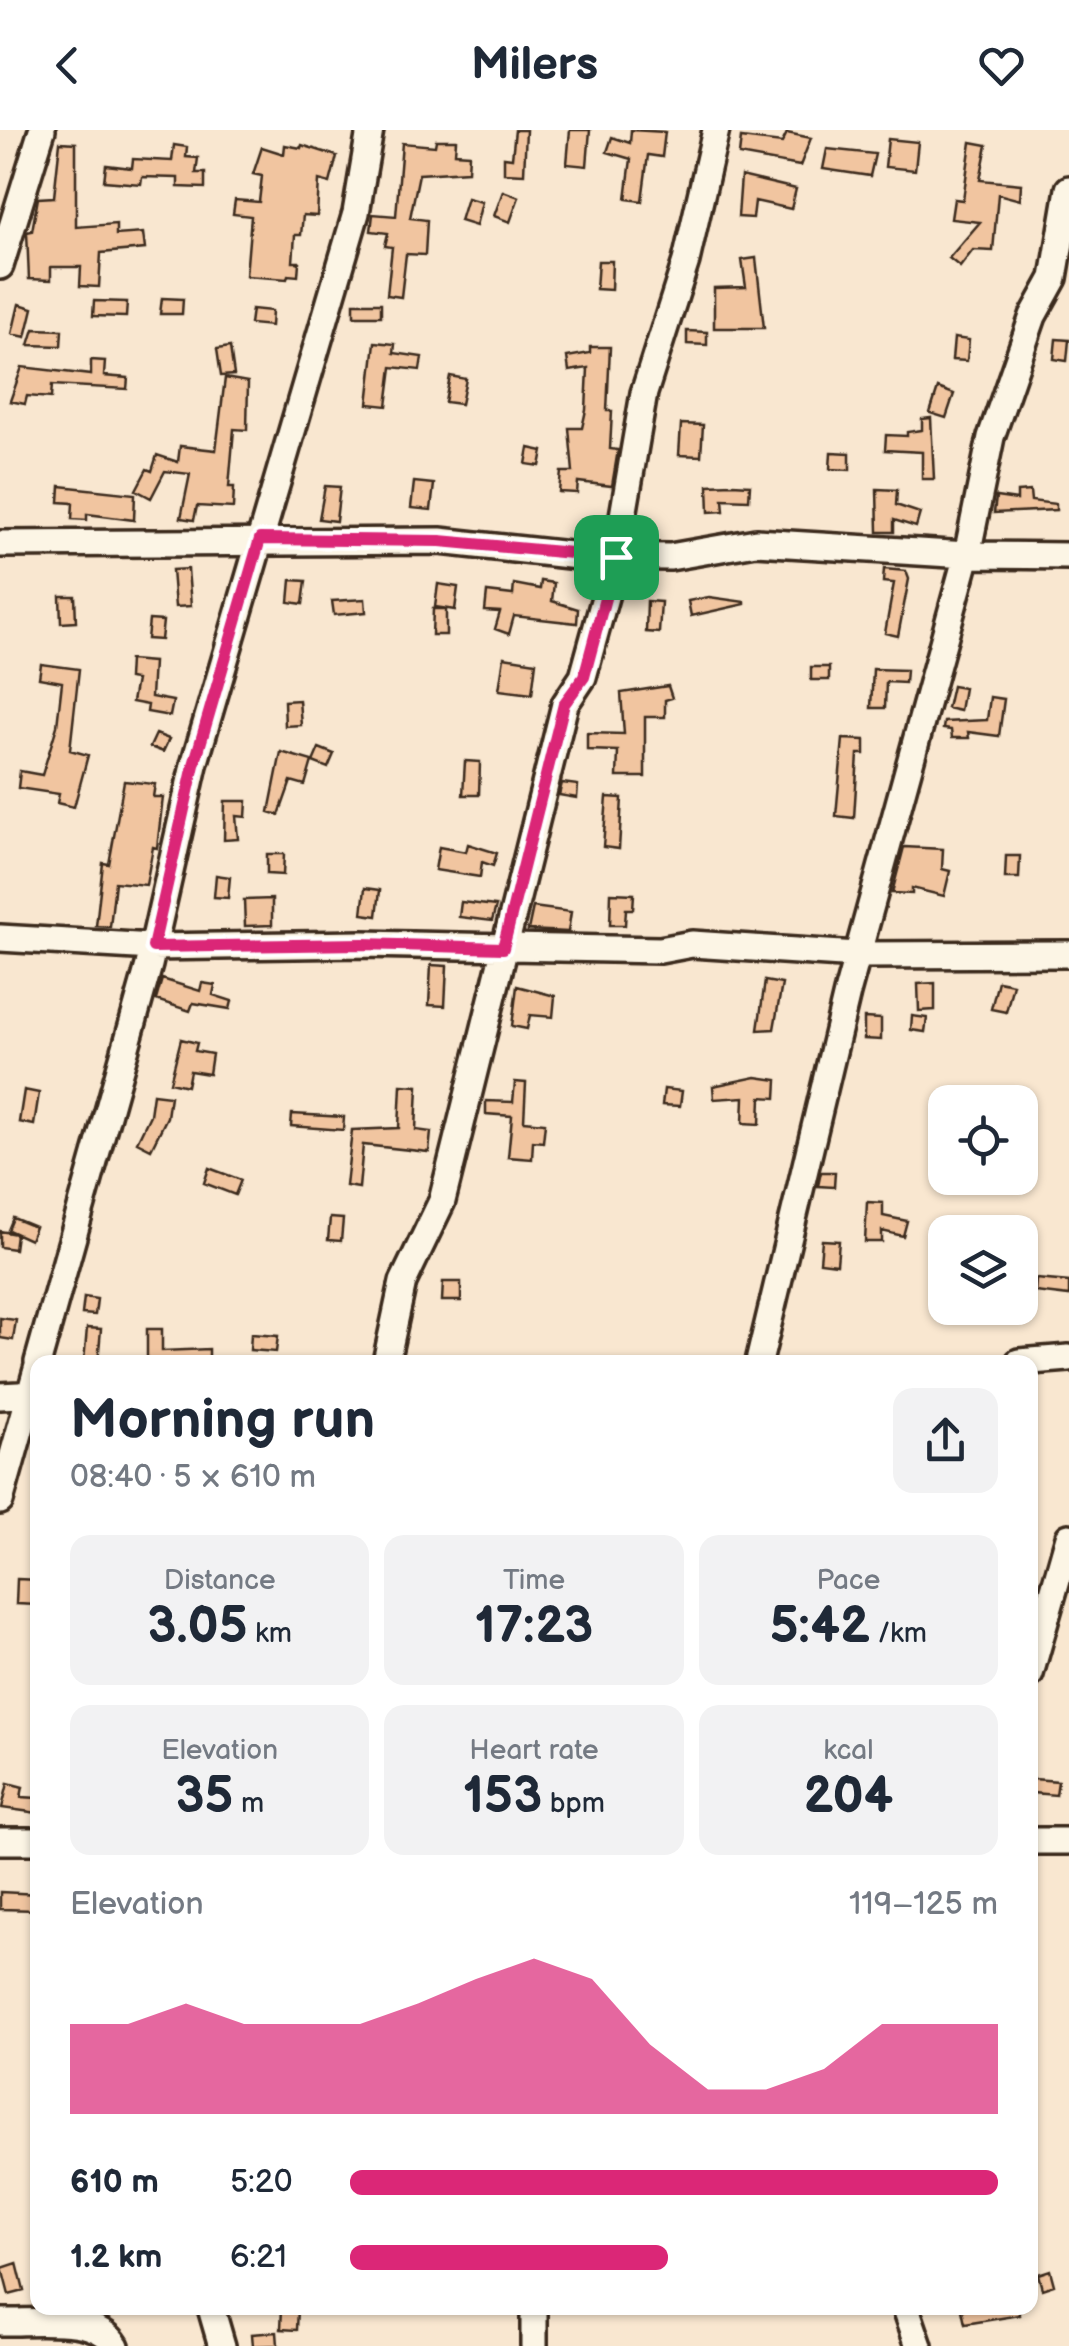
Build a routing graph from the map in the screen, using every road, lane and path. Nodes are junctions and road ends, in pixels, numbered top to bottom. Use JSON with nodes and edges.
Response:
{"nodes":[{"id":1,"x":42,"y":130,"type":"edge"},
{"id":2,"x":370,"y":130,"type":"edge"},
{"id":3,"x":716,"y":130,"type":"edge"},
{"id":4,"x":1069,"y":189,"type":"edge"},
{"id":5,"x":0,"y":266,"type":"edge"},
{"id":6,"x":260,"y":539,"type":"junction"},
{"id":7,"x":0,"y":544,"type":"edge"},
{"id":8,"x":968,"y":555,"type":"junction"},
{"id":9,"x":1069,"y":556,"type":"edge"},
{"id":10,"x":616,"y":557,"type":"junction"},
{"id":11,"x":0,"y":938,"type":"edge"},
{"id":12,"x":153,"y":947,"type":"junction"},
{"id":13,"x":503,"y":948,"type":"junction"},
{"id":14,"x":1069,"y":954,"type":"edge"},
{"id":15,"x":857,"y":955,"type":"junction"},
{"id":16,"x":40,"y":1355,"type":"edge"},
{"id":17,"x":387,"y":1355,"type":"edge"},
{"id":18,"x":760,"y":1355,"type":"edge"},
{"id":19,"x":1069,"y":1358,"type":"edge"},
{"id":20,"x":1038,"y":1360,"type":"edge"},
{"id":21,"x":30,"y":1395,"type":"edge"},
{"id":22,"x":0,"y":1396,"type":"edge"},
{"id":23,"x":30,"y":1407,"type":"edge"},
{"id":24,"x":0,"y":1501,"type":"edge"},
{"id":25,"x":1069,"y":1538,"type":"edge"},
{"id":26,"x":1038,"y":1646,"type":"edge"},
{"id":27,"x":0,"y":1841,"type":"edge"},
{"id":28,"x":30,"y":1841,"type":"edge"},
{"id":29,"x":1038,"y":1841,"type":"edge"},
{"id":30,"x":1069,"y":1841,"type":"edge"},
{"id":31,"x":213,"y":2315,"type":"edge"},
{"id":32,"x":534,"y":2315,"type":"edge"},
{"id":33,"x":909,"y":2315,"type":"edge"},
{"id":34,"x":0,"y":2322,"type":"edge"},
{"id":35,"x":116,"y":2346,"type":"edge"},
{"id":36,"x":222,"y":2346,"type":"edge"},
{"id":37,"x":534,"y":2346,"type":"edge"},
{"id":38,"x":920,"y":2346,"type":"edge"}],
"edges":[{"from":1,"to":5,"type":"street"},
{"from":2,"to":6,"type":"street"},
{"from":3,"to":10,"type":"street"},
{"from":4,"to":8,"type":"street"},
{"from":6,"to":7,"type":"street"},
{"from":6,"to":10,"type":"street"},
{"from":6,"to":12,"type":"street"},
{"from":8,"to":9,"type":"street"},
{"from":8,"to":10,"type":"street"},
{"from":8,"to":15,"type":"street"},
{"from":10,"to":13,"type":"street"},
{"from":11,"to":12,"type":"street"},
{"from":12,"to":13,"type":"street"},
{"from":12,"to":16,"type":"street"},
{"from":13,"to":15,"type":"street"},
{"from":13,"to":17,"type":"street"},
{"from":14,"to":15,"type":"street"},
{"from":15,"to":18,"type":"street"},
{"from":19,"to":20,"type":"street"},
{"from":21,"to":22,"type":"street"},
{"from":23,"to":24,"type":"street"},
{"from":25,"to":26,"type":"street"},
{"from":27,"to":28,"type":"street"},
{"from":29,"to":30,"type":"street"},
{"from":31,"to":36,"type":"street"},
{"from":32,"to":37,"type":"street"},
{"from":33,"to":38,"type":"street"},
{"from":34,"to":35,"type":"street"}]}
